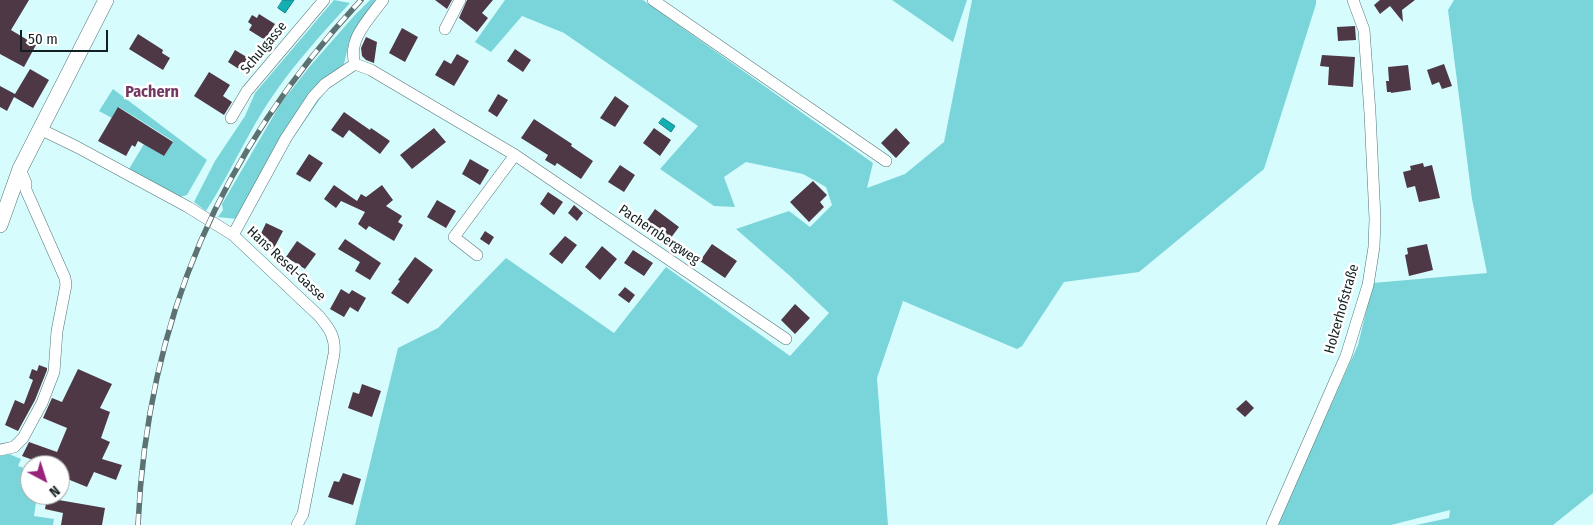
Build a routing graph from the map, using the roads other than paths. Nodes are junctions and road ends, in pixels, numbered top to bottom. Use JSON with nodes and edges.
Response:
{"nodes":[{"id":1,"x":106,"y":0,"type":"edge"},
{"id":2,"x":324,"y":0,"type":"edge"},
{"id":3,"x":383,"y":0,"type":"edge"},
{"id":4,"x":460,"y":0,"type":"edge"},
{"id":5,"x":653,"y":0,"type":"edge"},
{"id":6,"x":1353,"y":0,"type":"edge"},
{"id":7,"x":445,"y":29,"type":"dead end"},
{"id":8,"x":355,"y":64,"type":"junction"},
{"id":9,"x":231,"y":118,"type":"dead end"},
{"id":10,"x":40,"y":129,"type":"junction"},
{"id":11,"x":515,"y":155,"type":"junction"},
{"id":12,"x":886,"y":161,"type":"dead end"},
{"id":13,"x":20,"y":169,"type":"junction"},
{"id":14,"x":0,"y":225,"type":"edge"},
{"id":15,"x":233,"y":236,"type":"junction"},
{"id":16,"x":478,"y":255,"type":"dead end"},
{"id":17,"x":786,"y":339,"type":"dead end"},
{"id":18,"x":0,"y":450,"type":"edge"},
{"id":19,"x":297,"y":525,"type":"edge"},
{"id":20,"x":1272,"y":525,"type":"edge"}],
"edges":[{"from":1,"to":10,"type":"main road"},
{"from":2,"to":9,"type":"street","name":"Schulgasse"},
{"from":3,"to":8,"type":"street"},
{"from":4,"to":7,"type":"street"},
{"from":5,"to":12,"type":"street"},
{"from":6,"to":20,"type":"street","name":"Holzerhofstraße"},
{"from":8,"to":11,"type":"street","name":"Pachernbergweg"},
{"from":8,"to":15,"type":"street"},
{"from":10,"to":13,"type":"main road"},
{"from":10,"to":15,"type":"street","name":"Hans Resel-Gasse"},
{"from":11,"to":16,"type":"street"},
{"from":11,"to":17,"type":"street","name":"Pachernbergweg"},
{"from":13,"to":14,"type":"main road"},
{"from":13,"to":18,"type":"street"},
{"from":15,"to":19,"type":"street","name":"Hans Resel-Gasse"}]}
